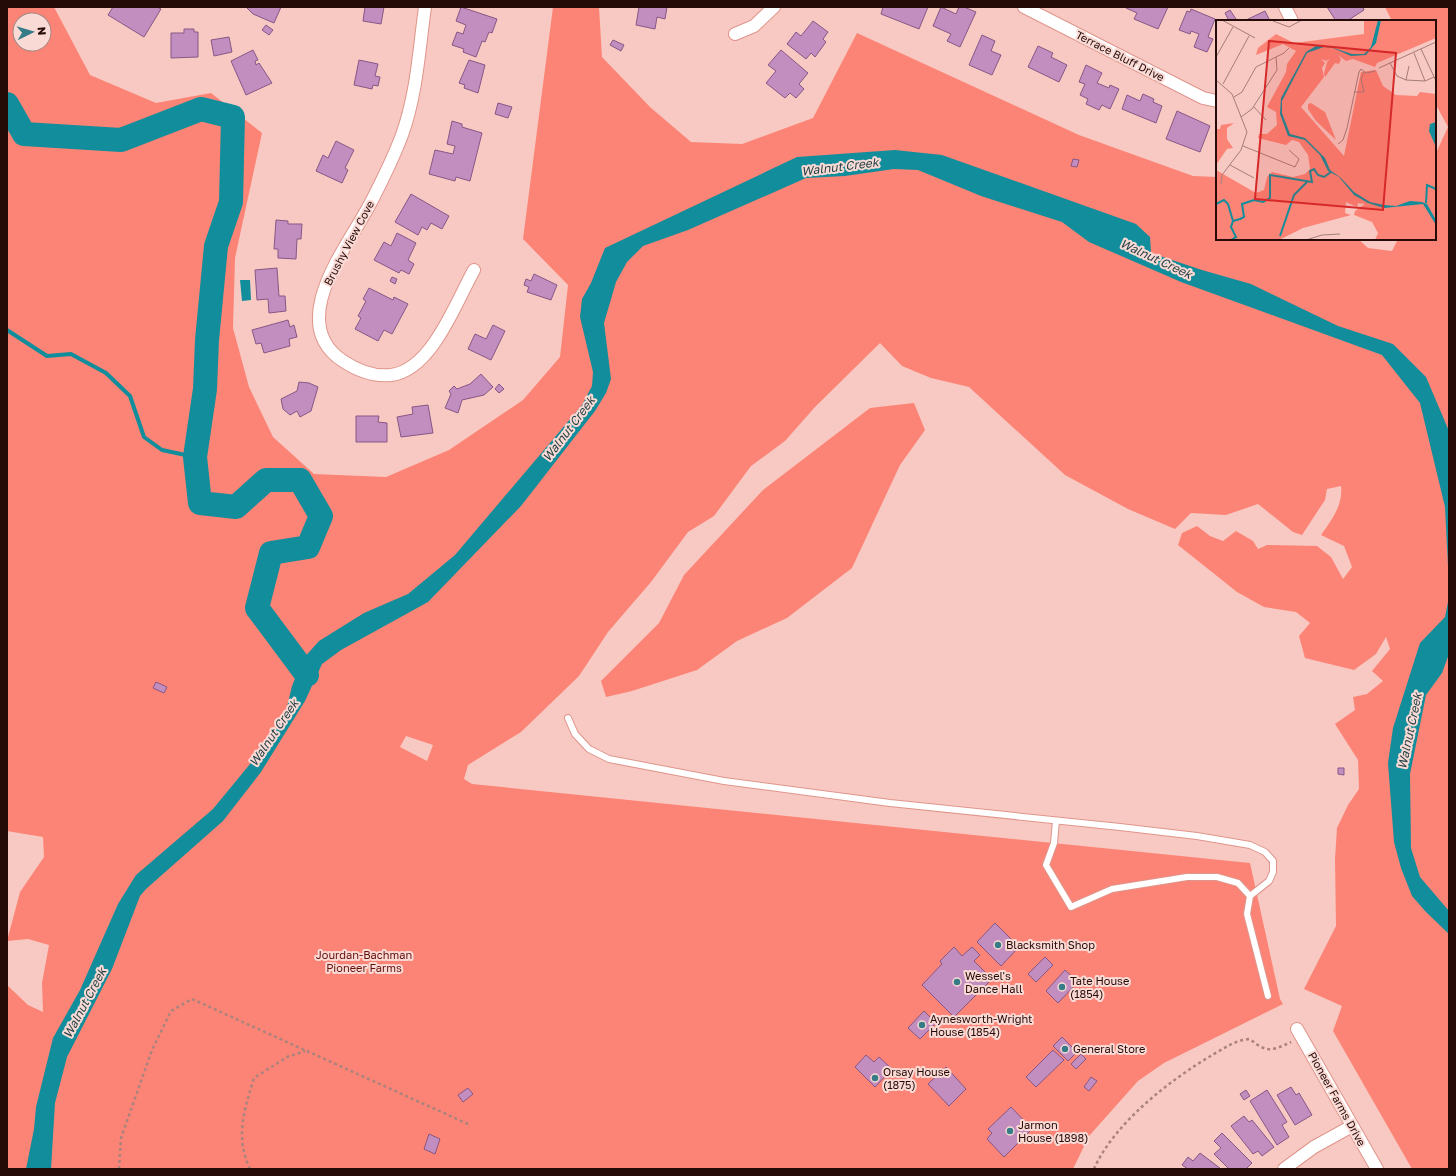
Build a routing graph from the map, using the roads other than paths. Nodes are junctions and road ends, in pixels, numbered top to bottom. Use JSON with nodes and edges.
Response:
{"nodes":[{"id":1,"x":425,"y":7,"type":"edge"},
{"id":2,"x":774,"y":7,"type":"edge"},
{"id":3,"x":1024,"y":7,"type":"edge"},
{"id":4,"x":1285,"y":7,"type":"edge"},
{"id":5,"x":1292,"y":20,"type":"edge"},
{"id":6,"x":735,"y":34,"type":"dead end"},
{"id":7,"x":1216,"y":101,"type":"edge"},
{"id":8,"x":474,"y":270,"type":"dead end"},
{"id":9,"x":568,"y":718,"type":"dead end"},
{"id":10,"x":1056,"y":821,"type":"junction"},
{"id":11,"x":1250,"y":896,"type":"junction"},
{"id":12,"x":1268,"y":996,"type":"dead end"},
{"id":13,"x":1297,"y":1029,"type":"dead end"},
{"id":14,"x":1352,"y":1126,"type":"junction"},
{"id":15,"x":1284,"y":1169,"type":"edge"},
{"id":16,"x":1377,"y":1169,"type":"edge"}],
"edges":[{"from":1,"to":8,"type":"street","name":"Brushy View Cove"},
{"from":2,"to":6,"type":"street"},
{"from":3,"to":7,"type":"street","name":"Terrace Bluff Drive"},
{"from":4,"to":5,"type":"street"},
{"from":9,"to":10,"type":"lane"},
{"from":10,"to":11,"type":"lane"},
{"from":10,"to":11,"type":"lane"},
{"from":11,"to":12,"type":"lane"},
{"from":13,"to":14,"type":"street","name":"Pioneer Farms Drive"},
{"from":14,"to":15,"type":"street"},
{"from":14,"to":16,"type":"street","name":"Pioneer Farms Drive"}]}
